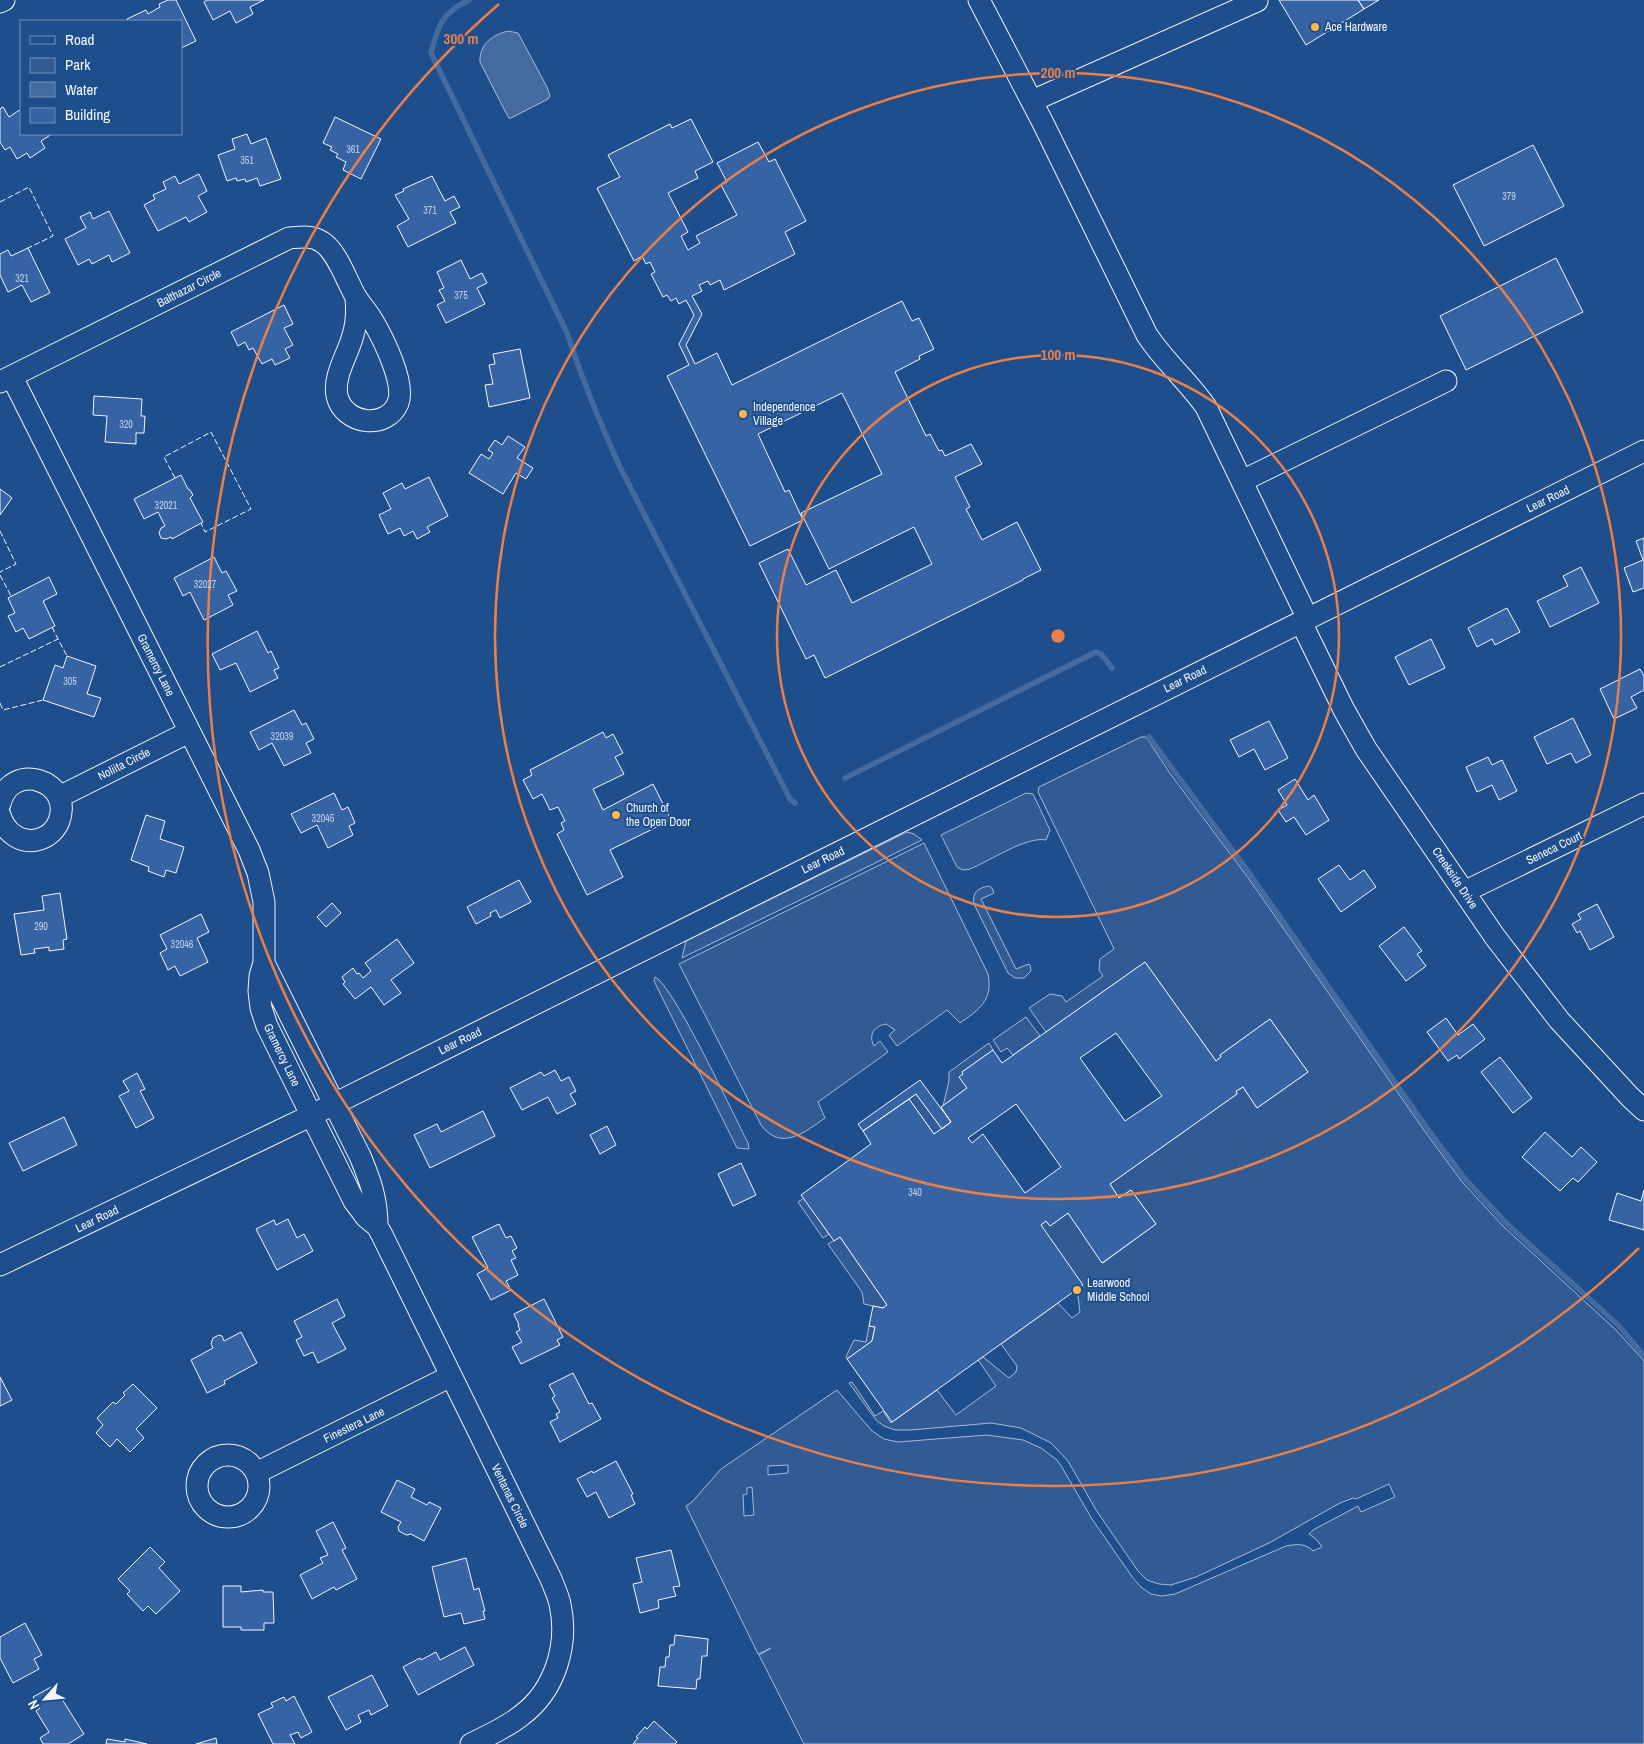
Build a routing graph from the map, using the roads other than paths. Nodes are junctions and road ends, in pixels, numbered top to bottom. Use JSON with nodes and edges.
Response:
{"nodes":[{"id":1,"x":4,"y":0,"type":"edge"},
{"id":2,"x":979,"y":0,"type":"edge"},
{"id":3,"x":1257,"y":1,"type":"edge"},
{"id":4,"x":0,"y":2,"type":"edge"},
{"id":5,"x":1032,"y":101,"type":"junction"},
{"id":6,"x":356,"y":298,"type":"junction"},
{"id":7,"x":6,"y":379,"type":"edge"},
{"id":8,"x":1446,"y":381,"type":"dead end"},
{"id":9,"x":1644,"y":451,"type":"edge"},
{"id":10,"x":1242,"y":481,"type":"junction"},
{"id":11,"x":1304,"y":621,"type":"junction"},
{"id":12,"x":190,"y":732,"type":"junction"},
{"id":13,"x":58,"y":797,"type":"junction"},
{"id":14,"x":0,"y":804,"type":"edge"},
{"id":15,"x":1644,"y":804,"type":"edge"},
{"id":16,"x":0,"y":815,"type":"edge"},
{"id":17,"x":1464,"y":892,"type":"junction"},
{"id":18,"x":264,"y":963,"type":"junction"},
{"id":19,"x":335,"y":1103,"type":"junction"},
{"id":20,"x":1644,"y":1110,"type":"edge"},
{"id":21,"x":312,"y":1114,"type":"junction"},
{"id":22,"x":377,"y":1226,"type":"junction"},
{"id":23,"x":0,"y":1265,"type":"edge"},
{"id":24,"x":452,"y":1376,"type":"junction"},
{"id":25,"x":256,"y":1473,"type":"dead end"},
{"id":26,"x":471,"y":1744,"type":"edge"}],
"edges":[{"from":1,"to":4,"type":"street"},
{"from":2,"to":5,"type":"street","name":"Creekside Drive"},
{"from":3,"to":5,"type":"street"},
{"from":5,"to":10,"type":"street","name":"Creekside Drive"},
{"from":6,"to":6,"type":"street","name":"Balthazar Circle"},
{"from":6,"to":7,"type":"street","name":"Balthazar Circle"},
{"from":7,"to":12,"type":"street","name":"Gramercy Lane"},
{"from":8,"to":10,"type":"street"},
{"from":9,"to":11,"type":"street","name":"Lear Road"},
{"from":10,"to":11,"type":"street","name":"Creekside Drive"},
{"from":11,"to":17,"type":"street","name":"Creekside Drive"},
{"from":11,"to":19,"type":"street","name":"Lear Road"},
{"from":12,"to":13,"type":"street","name":"Noliita Circle"},
{"from":12,"to":18,"type":"street","name":"Gramercy Lane"},
{"from":13,"to":14,"type":"street"},
{"from":13,"to":16,"type":"street"},
{"from":15,"to":17,"type":"street","name":"Seneca Court"},
{"from":17,"to":20,"type":"street","name":"Creekside Drive"},
{"from":18,"to":19,"type":"street","name":"Gramercy Lane"},
{"from":18,"to":21,"type":"street","name":"Gramercy Lane"},
{"from":19,"to":21,"type":"street","name":"Lear Road"},
{"from":19,"to":22,"type":"street","name":"Ventanas Circle"},
{"from":21,"to":22,"type":"street","name":"Ventanas Circle"},
{"from":21,"to":23,"type":"street","name":"Lear Road"},
{"from":22,"to":24,"type":"street","name":"Ventanas Circle"},
{"from":24,"to":25,"type":"street","name":"Finestera Lane"},
{"from":24,"to":26,"type":"street","name":"Ventanas Circle"}]}
